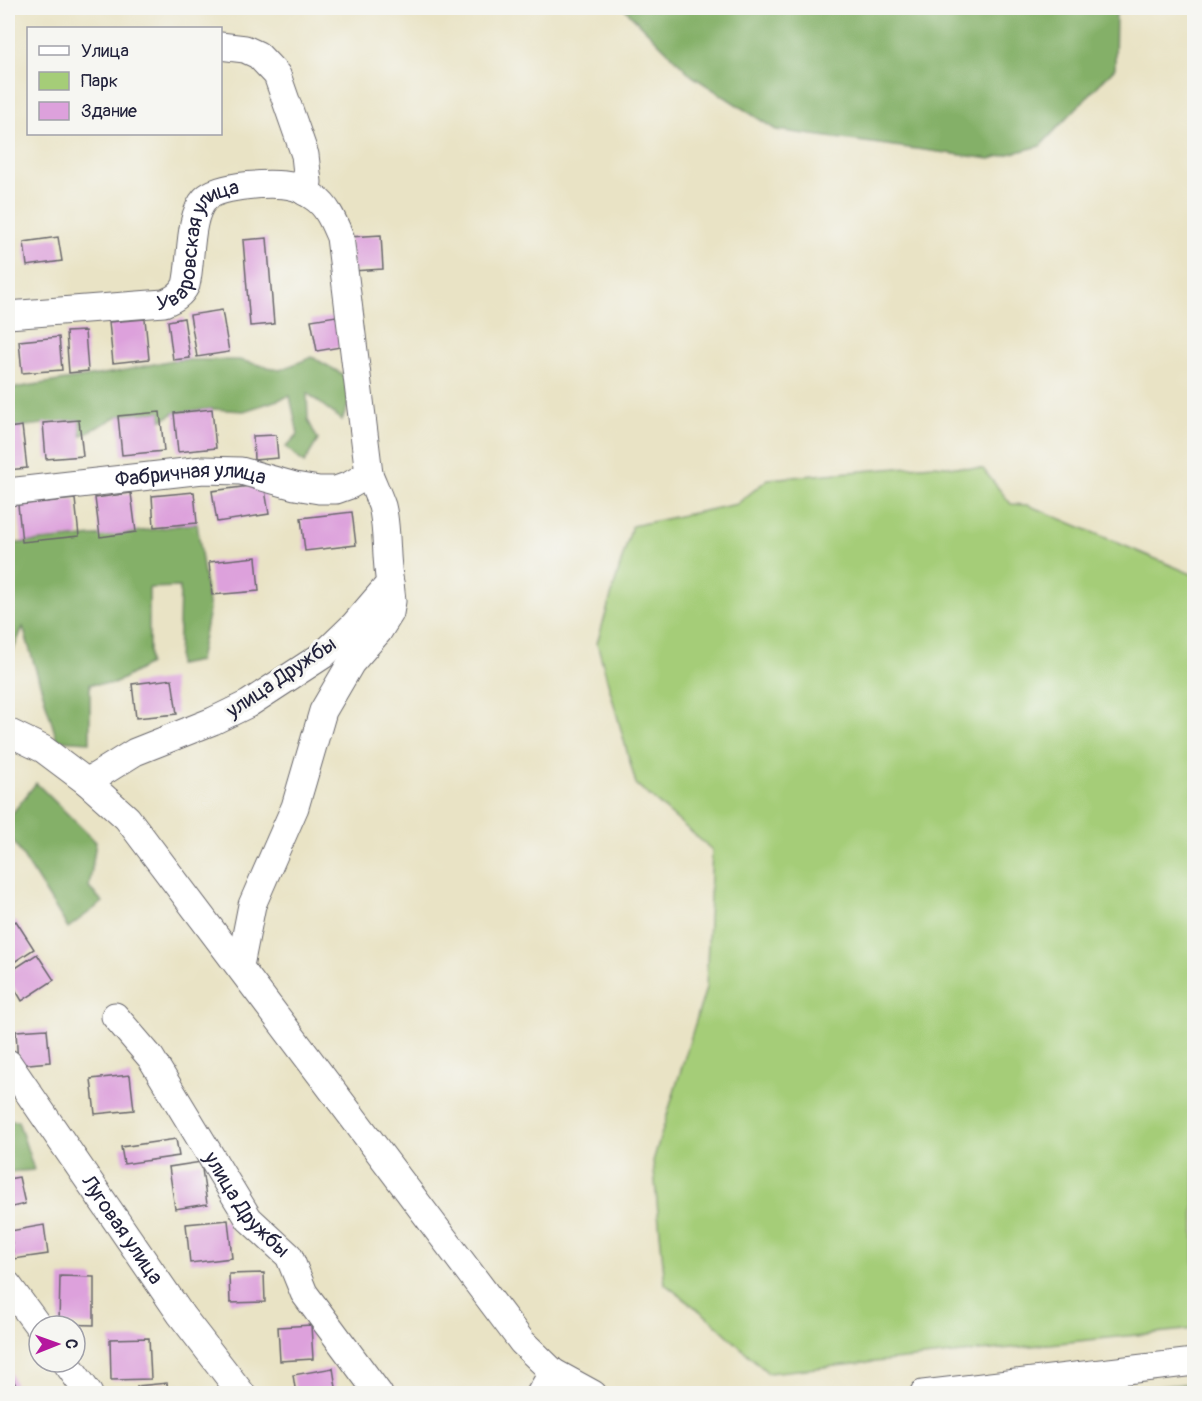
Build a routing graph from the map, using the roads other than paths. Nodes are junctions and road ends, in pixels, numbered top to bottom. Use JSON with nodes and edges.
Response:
{"nodes":[{"id":1,"x":222,"y":46,"type":"edge"},
{"id":2,"x":306,"y":192,"type":"junction"},
{"id":3,"x":8,"y":315,"type":"edge"},
{"id":4,"x":369,"y":474,"type":"junction"},
{"id":5,"x":8,"y":492,"type":"edge"},
{"id":6,"x":390,"y":583,"type":"junction"},
{"id":7,"x":8,"y":732,"type":"edge"},
{"id":8,"x":87,"y":782,"type":"junction"},
{"id":9,"x":240,"y":966,"type":"junction"},
{"id":10,"x":115,"y":1016,"type":"dead end"},
{"id":11,"x":8,"y":1063,"type":"edge"},
{"id":12,"x":8,"y":1285,"type":"edge"},
{"id":13,"x":8,"y":1296,"type":"edge"},
{"id":14,"x":27,"y":1314,"type":"edge"},
{"id":15,"x":29,"y":1314,"type":"edge"},
{"id":16,"x":1194,"y":1362,"type":"edge"},
{"id":17,"x":75,"y":1374,"type":"edge"},
{"id":18,"x":546,"y":1383,"type":"edge"},
{"id":19,"x":89,"y":1394,"type":"edge"},
{"id":20,"x":242,"y":1394,"type":"edge"},
{"id":21,"x":379,"y":1394,"type":"edge"},
{"id":22,"x":593,"y":1394,"type":"edge"},
{"id":23,"x":923,"y":1394,"type":"edge"}],
"edges":[{"from":1,"to":2,"type":"street"},
{"from":2,"to":3,"type":"street","name":"Уваровская улица"},
{"from":2,"to":4,"type":"street","name":"Уваровская улица"},
{"from":4,"to":5,"type":"street","name":"Фабричная улица"},
{"from":4,"to":6,"type":"street"},
{"from":6,"to":8,"type":"street","name":"улица Дружбы"},
{"from":6,"to":9,"type":"street"},
{"from":7,"to":8,"type":"street"},
{"from":8,"to":9,"type":"street"},
{"from":9,"to":18,"type":"street"},
{"from":10,"to":21,"type":"street","name":"улица Дружбы"},
{"from":11,"to":20,"type":"street","name":"Луговая улица"},
{"from":12,"to":15,"type":"street"},
{"from":13,"to":14,"type":"street"},
{"from":16,"to":23,"type":"street"},
{"from":17,"to":19,"type":"street"},
{"from":18,"to":22,"type":"street"}]}
